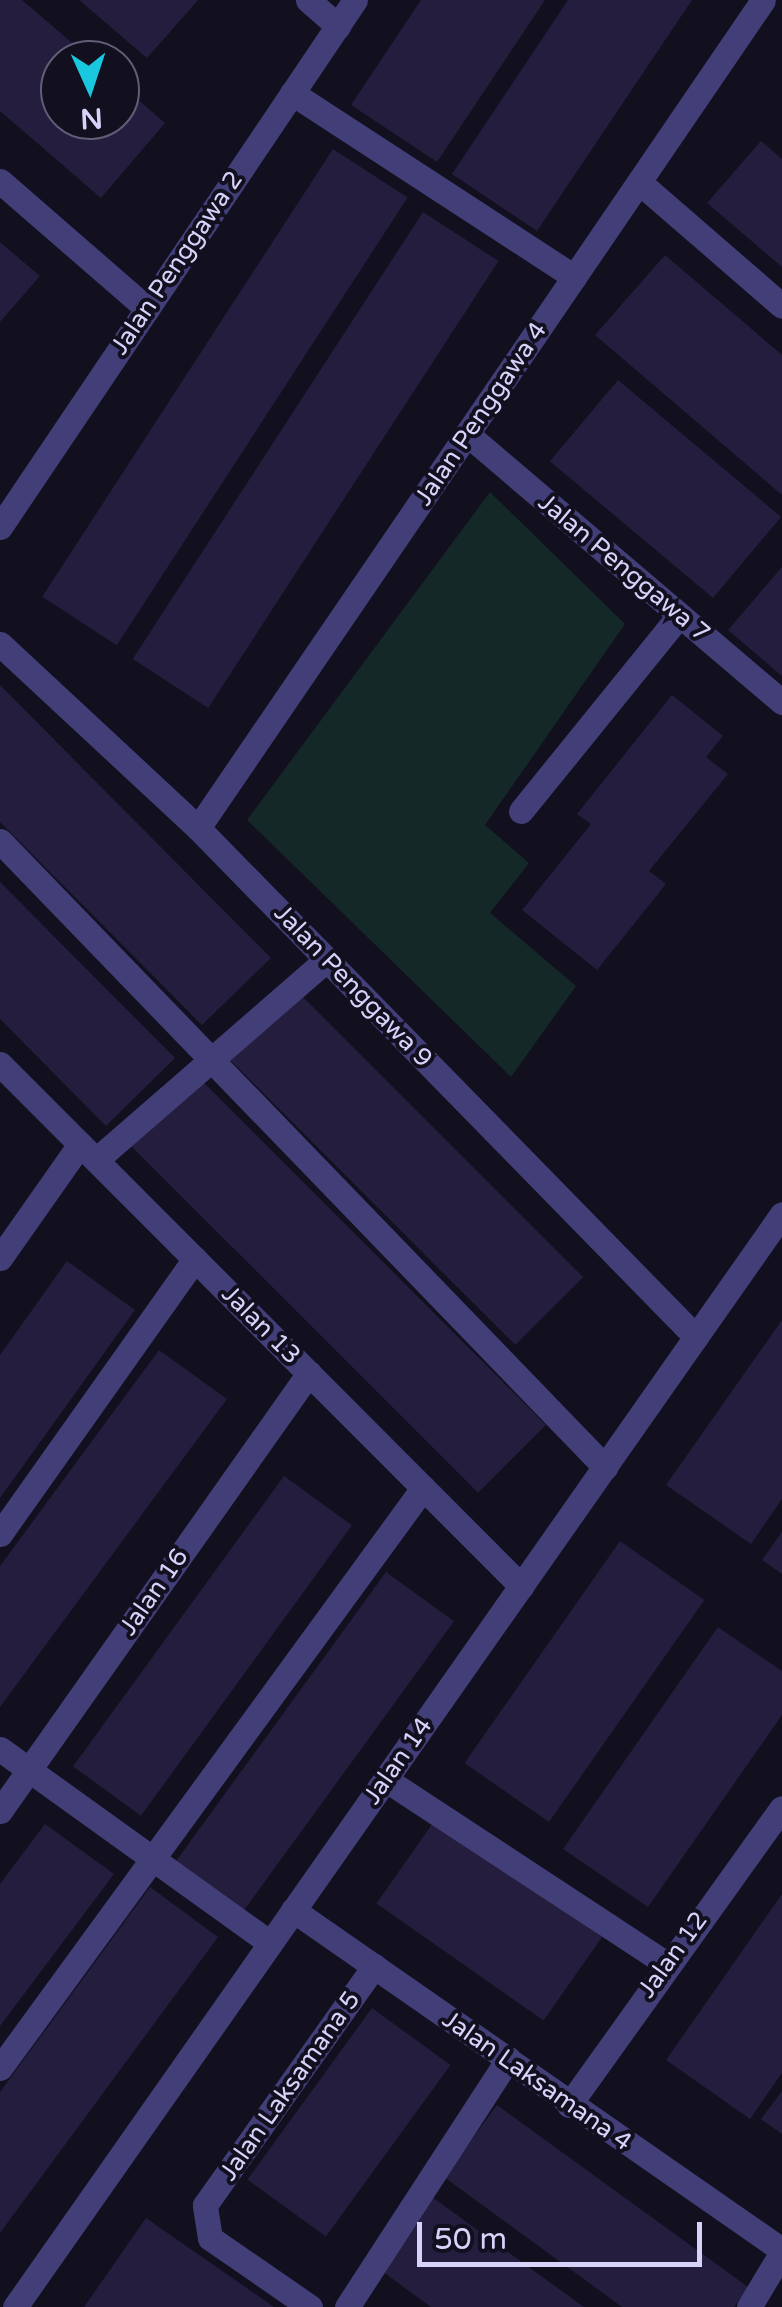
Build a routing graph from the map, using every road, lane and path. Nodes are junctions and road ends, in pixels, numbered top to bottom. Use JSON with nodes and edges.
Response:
{"nodes":[{"id":1,"x":308,"y":0,"type":"edge"},
{"id":2,"x":355,"y":0,"type":"edge"},
{"id":3,"x":763,"y":0,"type":"edge"},
{"id":4,"x":338,"y":26,"type":"junction"},
{"id":5,"x":292,"y":93,"type":"junction"},
{"id":6,"x":0,"y":182,"type":"edge"},
{"id":7,"x":638,"y":182,"type":"junction"},
{"id":8,"x":574,"y":277,"type":"junction"},
{"id":9,"x":782,"y":306,"type":"edge"},
{"id":10,"x":147,"y":309,"type":"junction"},
{"id":11,"x":467,"y":434,"type":"junction"},
{"id":12,"x":0,"y":527,"type":"edge"},
{"id":13,"x":680,"y":615,"type":"junction"},
{"id":14,"x":0,"y":644,"type":"edge"},
{"id":15,"x":782,"y":702,"type":"edge"},
{"id":16,"x":522,"y":812,"type":"dead end"},
{"id":17,"x":198,"y":828,"type":"junction"},
{"id":18,"x":0,"y":841,"type":"edge"},
{"id":19,"x":327,"y":959,"type":"junction"},
{"id":20,"x":211,"y":1060,"type":"junction"},
{"id":21,"x":0,"y":1064,"type":"edge"},
{"id":22,"x":88,"y":1152,"type":"junction"},
{"id":23,"x":782,"y":1214,"type":"edge"},
{"id":24,"x":0,"y":1258,"type":"edge"},
{"id":25,"x":195,"y":1258,"type":"junction"},
{"id":26,"x":696,"y":1337,"type":"junction"},
{"id":27,"x":309,"y":1373,"type":"junction"},
{"id":28,"x":605,"y":1467,"type":"junction"},
{"id":29,"x":423,"y":1488,"type":"junction"},
{"id":30,"x":0,"y":1534,"type":"edge"},
{"id":31,"x":521,"y":1586,"type":"junction"},
{"id":32,"x":0,"y":1750,"type":"edge"},
{"id":33,"x":29,"y":1770,"type":"junction"},
{"id":34,"x":385,"y":1779,"type":"junction"},
{"id":35,"x":782,"y":1808,"type":"edge"},
{"id":36,"x":0,"y":1811,"type":"edge"},
{"id":37,"x":151,"y":1857,"type":"junction"},
{"id":38,"x":293,"y":1910,"type":"junction"},
{"id":39,"x":270,"y":1943,"type":"junction"},
{"id":40,"x":665,"y":1963,"type":"junction"},
{"id":41,"x":374,"y":1966,"type":"junction"},
{"id":42,"x":508,"y":2058,"type":"junction"},
{"id":43,"x":0,"y":2068,"type":"edge"},
{"id":44,"x":570,"y":2105,"type":"junction"},
{"id":45,"x":782,"y":2251,"type":"edge"},
{"id":46,"x":11,"y":2297,"type":"edge"},
{"id":47,"x":310,"y":2307,"type":"edge"},
{"id":48,"x":347,"y":2307,"type":"edge"},
{"id":49,"x":748,"y":2307,"type":"edge"}],
"edges":[{"from":1,"to":4,"type":"street"},
{"from":2,"to":4,"type":"street","name":"Jalan Penggawa 2"},
{"from":3,"to":7,"type":"street","name":"Jalan Penggawa 4"},
{"from":4,"to":5,"type":"street","name":"Jalan Penggawa 2"},
{"from":5,"to":8,"type":"street"},
{"from":5,"to":10,"type":"street","name":"Jalan Penggawa 2"},
{"from":6,"to":10,"type":"street"},
{"from":7,"to":8,"type":"street","name":"Jalan Penggawa 4"},
{"from":7,"to":9,"type":"street"},
{"from":8,"to":11,"type":"street","name":"Jalan Penggawa 4"},
{"from":10,"to":12,"type":"street","name":"Jalan Penggawa 2"},
{"from":11,"to":13,"type":"street","name":"Jalan Penggawa 7"},
{"from":11,"to":17,"type":"street","name":"Jalan Penggawa 4"},
{"from":13,"to":15,"type":"street","name":"Jalan Penggawa 7"},
{"from":13,"to":16,"type":"street"},
{"from":14,"to":17,"type":"street","name":"Jalan Penggawa 9"},
{"from":17,"to":19,"type":"street","name":"Jalan Penggawa 9"},
{"from":18,"to":20,"type":"street"},
{"from":19,"to":20,"type":"street"},
{"from":19,"to":26,"type":"street","name":"Jalan Penggawa 9"},
{"from":20,"to":22,"type":"street"},
{"from":20,"to":28,"type":"street"},
{"from":21,"to":22,"type":"street","name":"Jalan 13"},
{"from":22,"to":24,"type":"street"},
{"from":22,"to":25,"type":"street","name":"Jalan 13"},
{"from":23,"to":26,"type":"street","name":"Jalan 14"},
{"from":25,"to":27,"type":"street","name":"Jalan 13"},
{"from":25,"to":30,"type":"street"},
{"from":26,"to":28,"type":"street","name":"Jalan 14"},
{"from":27,"to":29,"type":"street","name":"Jalan 13"},
{"from":27,"to":33,"type":"street","name":"Jalan 16"},
{"from":28,"to":31,"type":"street","name":"Jalan 14"},
{"from":29,"to":31,"type":"street","name":"Jalan 13"},
{"from":29,"to":37,"type":"street"},
{"from":31,"to":34,"type":"street","name":"Jalan 14"},
{"from":32,"to":33,"type":"street"},
{"from":33,"to":36,"type":"street","name":"Jalan 16"},
{"from":33,"to":37,"type":"street"},
{"from":34,"to":38,"type":"street","name":"Jalan 14"},
{"from":34,"to":40,"type":"street"},
{"from":35,"to":40,"type":"street","name":"Jalan 12"},
{"from":37,"to":39,"type":"street"},
{"from":37,"to":43,"type":"street"},
{"from":38,"to":39,"type":"street","name":"Jalan 14"},
{"from":38,"to":41,"type":"street","name":"Jalan Laksamana 4"},
{"from":39,"to":46,"type":"street","name":"Jalan 14"},
{"from":40,"to":44,"type":"street","name":"Jalan 12"},
{"from":41,"to":42,"type":"street","name":"Jalan Laksamana 4"},
{"from":41,"to":47,"type":"street","name":"Jalan Laksamana 5"},
{"from":42,"to":44,"type":"street","name":"Jalan Laksamana 4"},
{"from":42,"to":48,"type":"street"},
{"from":44,"to":45,"type":"street","name":"Jalan Laksamana 4"},
{"from":45,"to":49,"type":"street"}]}
